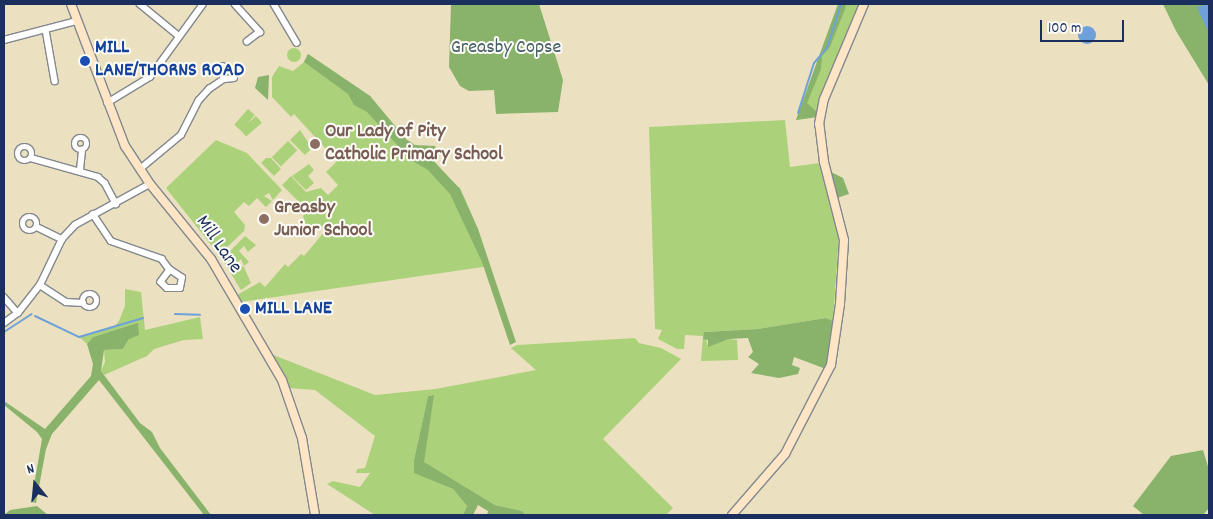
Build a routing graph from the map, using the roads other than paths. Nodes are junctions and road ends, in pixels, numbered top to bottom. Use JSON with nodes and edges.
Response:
{"nodes":[{"id":1,"x":71,"y":4,"type":"edge"},
{"id":2,"x":140,"y":4,"type":"edge"},
{"id":3,"x":203,"y":4,"type":"edge"},
{"id":4,"x":235,"y":4,"type":"edge"},
{"id":5,"x":274,"y":4,"type":"edge"},
{"id":6,"x":864,"y":4,"type":"edge"},
{"id":7,"x":77,"y":21,"type":"junction"},
{"id":8,"x":46,"y":30,"type":"junction"},
{"id":9,"x":179,"y":36,"type":"junction"},
{"id":10,"x":4,"y":40,"type":"edge"},
{"id":11,"x":247,"y":42,"type":"dead end"},
{"id":12,"x":297,"y":43,"type":"dead end"},
{"id":13,"x":223,"y":66,"type":"dead end"},
{"id":14,"x":234,"y":78,"type":"dead end"},
{"id":15,"x":224,"y":79,"type":"junction"},
{"id":16,"x":55,"y":81,"type":"dead end"},
{"id":17,"x":107,"y":102,"type":"junction"},
{"id":18,"x":82,"y":150,"type":"dead end"},
{"id":19,"x":31,"y":158,"type":"dead end"},
{"id":20,"x":140,"y":169,"type":"junction"},
{"id":21,"x":80,"y":170,"type":"junction"},
{"id":22,"x":150,"y":184,"type":"junction"},
{"id":23,"x":116,"y":204,"type":"junction"},
{"id":24,"x":93,"y":214,"type":"junction"},
{"id":25,"x":36,"y":227,"type":"dead end"},
{"id":26,"x":62,"y":239,"type":"junction"},
{"id":27,"x":170,"y":270,"type":"dead end"},
{"id":28,"x":40,"y":285,"type":"junction"},
{"id":29,"x":4,"y":297,"type":"edge"},
{"id":30,"x":83,"y":303,"type":"dead end"},
{"id":31,"x":18,"y":313,"type":"junction"},
{"id":32,"x":4,"y":323,"type":"edge"},
{"id":33,"x":315,"y":515,"type":"edge"},
{"id":34,"x":732,"y":515,"type":"edge"}],
"edges":[{"from":1,"to":7,"type":"street","name":"Mill Lane"},
{"from":2,"to":9,"type":"street"},
{"from":3,"to":9,"type":"street"},
{"from":4,"to":11,"type":"street"},
{"from":5,"to":12,"type":"street"},
{"from":6,"to":34,"type":"street"},
{"from":7,"to":8,"type":"street"},
{"from":7,"to":17,"type":"street","name":"Mill Lane"},
{"from":8,"to":10,"type":"street"},
{"from":8,"to":16,"type":"street"},
{"from":9,"to":17,"type":"street"},
{"from":13,"to":15,"type":"street"},
{"from":14,"to":15,"type":"street"},
{"from":15,"to":20,"type":"street"},
{"from":17,"to":20,"type":"street","name":"Mill Lane"},
{"from":18,"to":21,"type":"street"},
{"from":19,"to":21,"type":"street"},
{"from":20,"to":22,"type":"street","name":"Mill Lane"},
{"from":21,"to":23,"type":"street"},
{"from":22,"to":23,"type":"street"},
{"from":22,"to":33,"type":"street","name":"Mill Lane"},
{"from":23,"to":24,"type":"street"},
{"from":24,"to":26,"type":"street"},
{"from":24,"to":27,"type":"street"},
{"from":25,"to":26,"type":"street"},
{"from":26,"to":28,"type":"street"},
{"from":28,"to":30,"type":"street"},
{"from":28,"to":31,"type":"street"},
{"from":29,"to":31,"type":"street"},
{"from":31,"to":32,"type":"street"}]}
